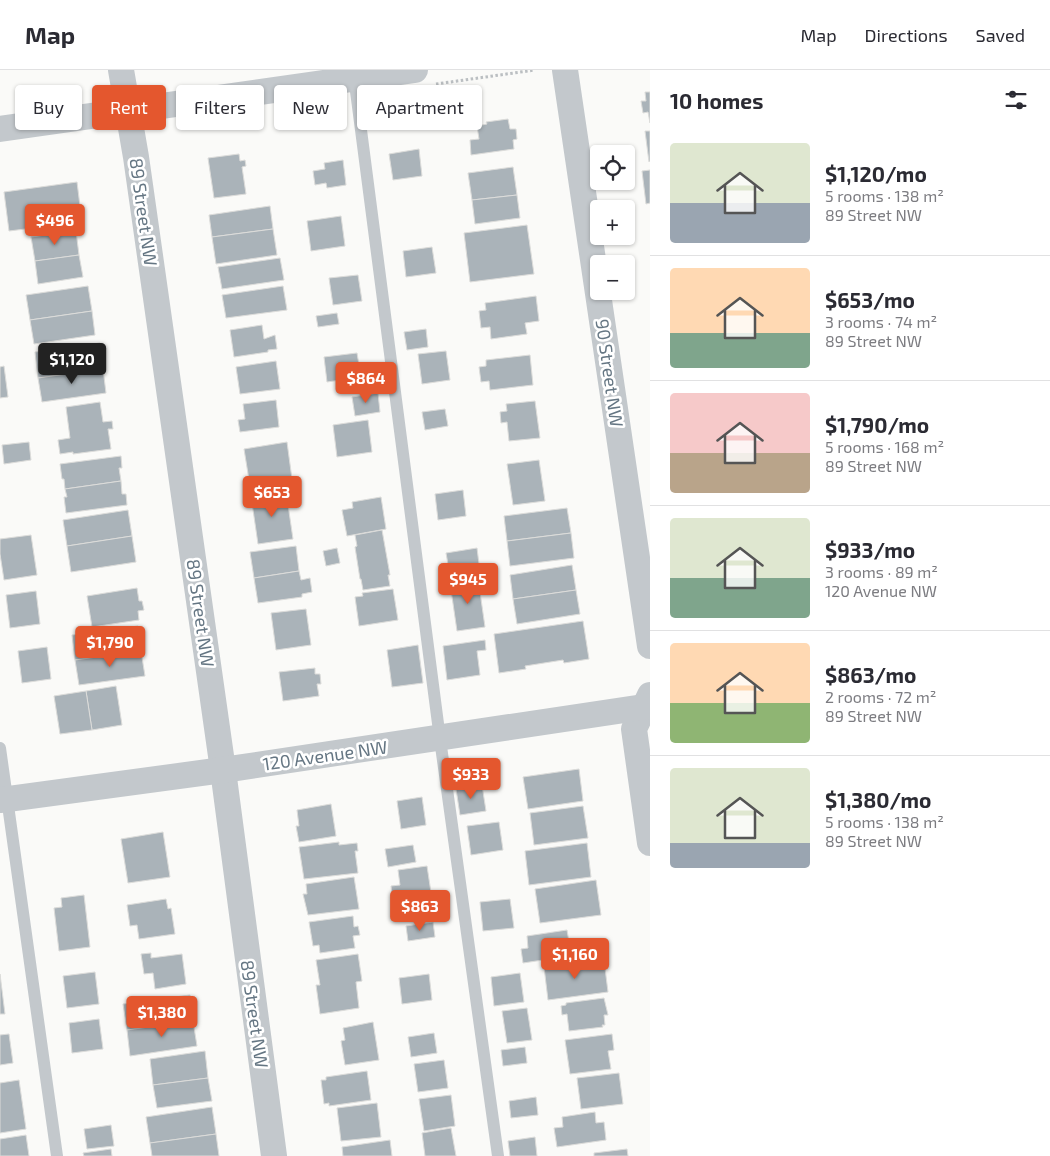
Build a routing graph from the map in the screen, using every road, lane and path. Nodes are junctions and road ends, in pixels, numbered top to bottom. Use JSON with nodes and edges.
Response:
{"nodes":[{"id":1,"x":121,"y":70,"type":"edge"},
{"id":2,"x":415,"y":70,"type":"edge"},
{"id":3,"x":565,"y":70,"type":"edge"},
{"id":4,"x":354,"y":74,"type":"edge"},
{"id":5,"x":124,"y":85,"type":"edge"},
{"id":6,"x":166,"y":105,"type":"edge"},
{"id":7,"x":92,"y":116,"type":"edge"},
{"id":8,"x":0,"y":129,"type":"edge"},
{"id":9,"x":131,"y":130,"type":"edge"},
{"id":10,"x":650,"y":646,"type":"edge"},
{"id":11,"x":648,"y":702,"type":"edge"},
{"id":12,"x":440,"y":739,"type":"junction"},
{"id":13,"x":0,"y":748,"type":"edge"},
{"id":14,"x":223,"y":770,"type":"junction"},
{"id":15,"x":4,"y":800,"type":"edge"},
{"id":16,"x":650,"y":843,"type":"edge"},
{"id":17,"x":57,"y":1156,"type":"edge"},
{"id":18,"x":274,"y":1156,"type":"edge"},
{"id":19,"x":498,"y":1156,"type":"edge"}],
"edges":[{"from":1,"to":5,"type":"street","name":"89 Street NW"},
{"from":2,"to":4,"type":"street"},
{"from":3,"to":10,"type":"street","name":"90 Street NW"},
{"from":4,"to":6,"type":"street"},
{"from":4,"to":12,"type":"lane"},
{"from":7,"to":8,"type":"street"},
{"from":9,"to":14,"type":"street","name":"89 Street NW"},
{"from":11,"to":12,"type":"street","name":"120 Avenue NW"},
{"from":11,"to":16,"type":"street"},
{"from":12,"to":14,"type":"street","name":"120 Avenue NW"},
{"from":12,"to":19,"type":"lane"},
{"from":13,"to":15,"type":"lane"},
{"from":14,"to":15,"type":"street","name":"120 Avenue NW"},
{"from":14,"to":18,"type":"street","name":"89 Street NW"},
{"from":15,"to":17,"type":"lane"}]}
